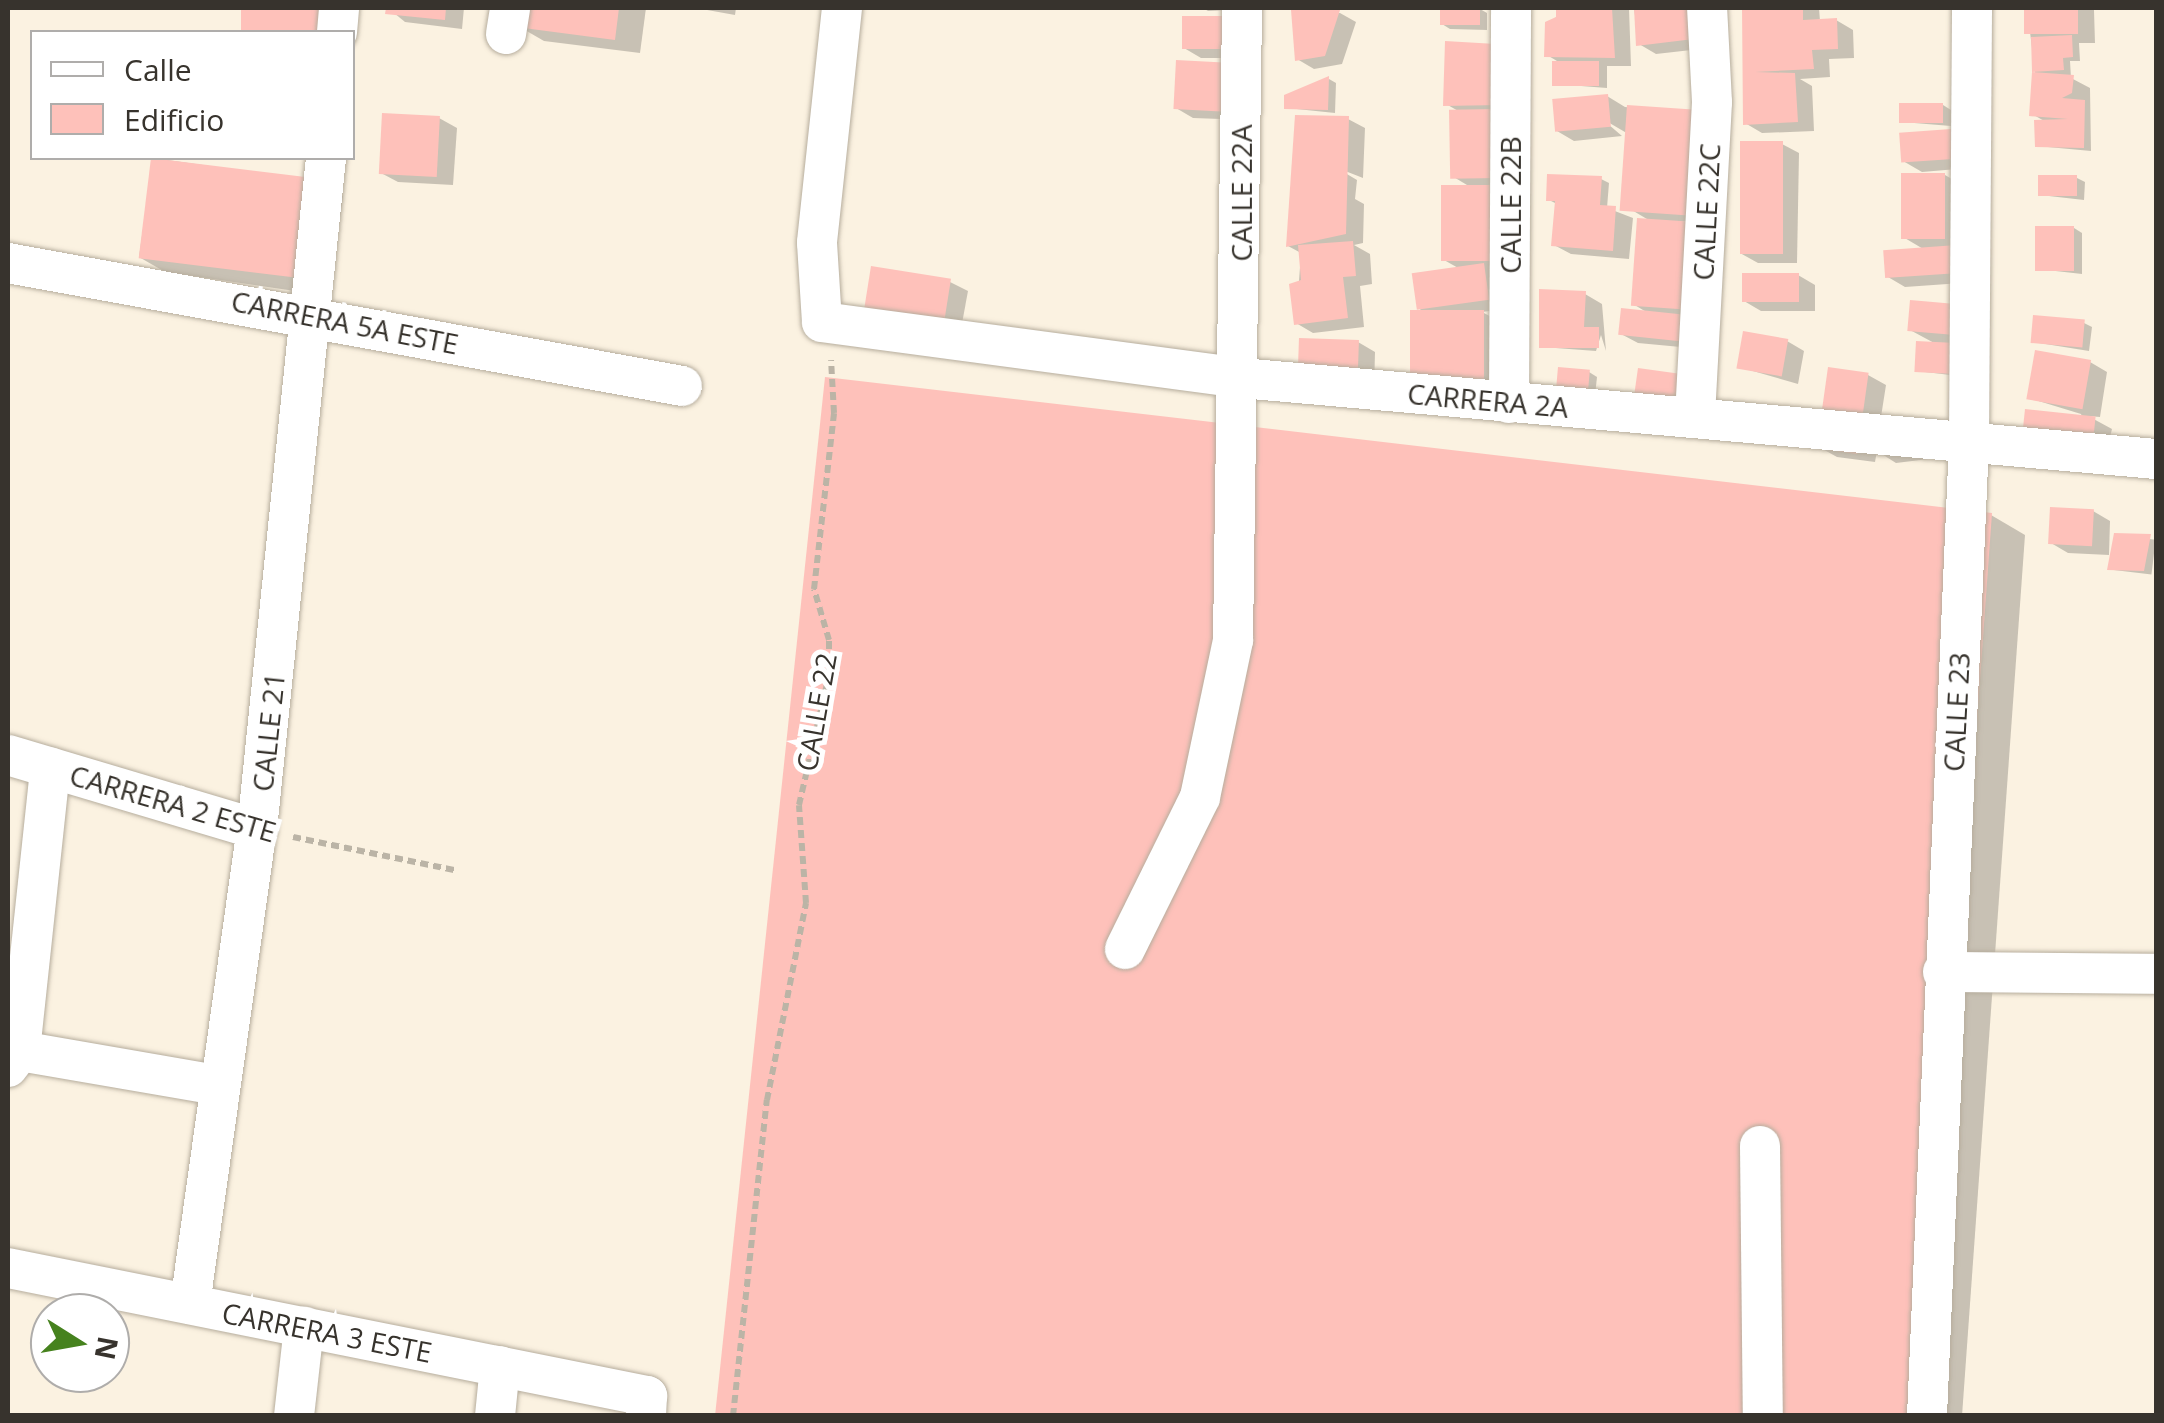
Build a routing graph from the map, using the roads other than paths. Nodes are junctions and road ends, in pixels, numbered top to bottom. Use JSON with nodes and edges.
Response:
{"nodes":[{"id":1,"x":842,"y":8,"type":"edge"},
{"id":2,"x":1242,"y":8,"type":"edge"},
{"id":3,"x":1511,"y":8,"type":"edge"},
{"id":4,"x":1707,"y":8,"type":"edge"},
{"id":5,"x":1972,"y":8,"type":"edge"},
{"id":6,"x":326,"y":160,"type":"edge"},
{"id":7,"x":8,"y":262,"type":"edge"},
{"id":8,"x":314,"y":315,"type":"junction"},
{"id":9,"x":1241,"y":378,"type":"junction"},
{"id":10,"x":682,"y":386,"type":"dead end"},
{"id":11,"x":1509,"y":403,"type":"junction"},
{"id":12,"x":1695,"y":416,"type":"junction"},
{"id":13,"x":1969,"y":441,"type":"junction"},
{"id":14,"x":2156,"y":459,"type":"edge"},
{"id":15,"x":8,"y":755,"type":"edge"},
{"id":16,"x":50,"y":768,"type":"junction"},
{"id":17,"x":258,"y":829,"type":"junction"},
{"id":18,"x":1125,"y":949,"type":"dead end"},
{"id":19,"x":1943,"y":972,"type":"junction"},
{"id":20,"x":2156,"y":974,"type":"edge"},
{"id":21,"x":14,"y":1059,"type":"edge"},
{"id":22,"x":216,"y":1085,"type":"junction"},
{"id":23,"x":1760,"y":1146,"type":"dead end"},
{"id":24,"x":8,"y":1268,"type":"edge"},
{"id":25,"x":190,"y":1304,"type":"junction"},
{"id":26,"x":304,"y":1327,"type":"junction"},
{"id":27,"x":500,"y":1366,"type":"junction"},
{"id":28,"x":647,"y":1406,"type":"edge"},
{"id":29,"x":294,"y":1416,"type":"edge"},
{"id":30,"x":495,"y":1416,"type":"edge"},
{"id":31,"x":1763,"y":1416,"type":"edge"},
{"id":32,"x":1927,"y":1416,"type":"edge"}],
"edges":[{"from":1,"to":9,"type":"street","name":"CARRERA 2A"},
{"from":2,"to":9,"type":"street","name":"CALLE 22A"},
{"from":3,"to":11,"type":"street","name":"CALLE 22B"},
{"from":4,"to":12,"type":"street","name":"CALLE 22C"},
{"from":5,"to":13,"type":"street","name":"CALLE 23"},
{"from":6,"to":8,"type":"street","name":"CALLE 21"},
{"from":7,"to":8,"type":"street","name":"CARRERA 5A ESTE"},
{"from":8,"to":10,"type":"street","name":"CARRERA 5A ESTE"},
{"from":8,"to":17,"type":"street","name":"CALLE 21"},
{"from":9,"to":11,"type":"street","name":"CARRERA 2A"},
{"from":9,"to":18,"type":"street","name":"CALLE 22A"},
{"from":11,"to":12,"type":"street","name":"CARRERA 2A"},
{"from":12,"to":13,"type":"street","name":"CARRERA 2A"},
{"from":13,"to":14,"type":"street","name":"CARRERA 2A"},
{"from":13,"to":19,"type":"street","name":"CALLE 23"},
{"from":15,"to":16,"type":"street","name":"CARRERA 2 ESTE"},
{"from":16,"to":17,"type":"street","name":"CARRERA 2 ESTE"},
{"from":16,"to":21,"type":"street"},
{"from":17,"to":22,"type":"street","name":"CALLE 21"},
{"from":19,"to":20,"type":"street"},
{"from":19,"to":32,"type":"street","name":"CALLE 23"},
{"from":21,"to":22,"type":"street"},
{"from":22,"to":25,"type":"street","name":"CALLE 21"},
{"from":23,"to":31,"type":"street"},
{"from":24,"to":25,"type":"street","name":"CARRERA 3 ESTE"},
{"from":25,"to":26,"type":"street","name":"CARRERA 3 ESTE"},
{"from":26,"to":27,"type":"street","name":"CARRERA 3 ESTE"},
{"from":26,"to":29,"type":"street"},
{"from":27,"to":28,"type":"street","name":"CARRERA 3 ESTE"},
{"from":27,"to":30,"type":"street"}]}
